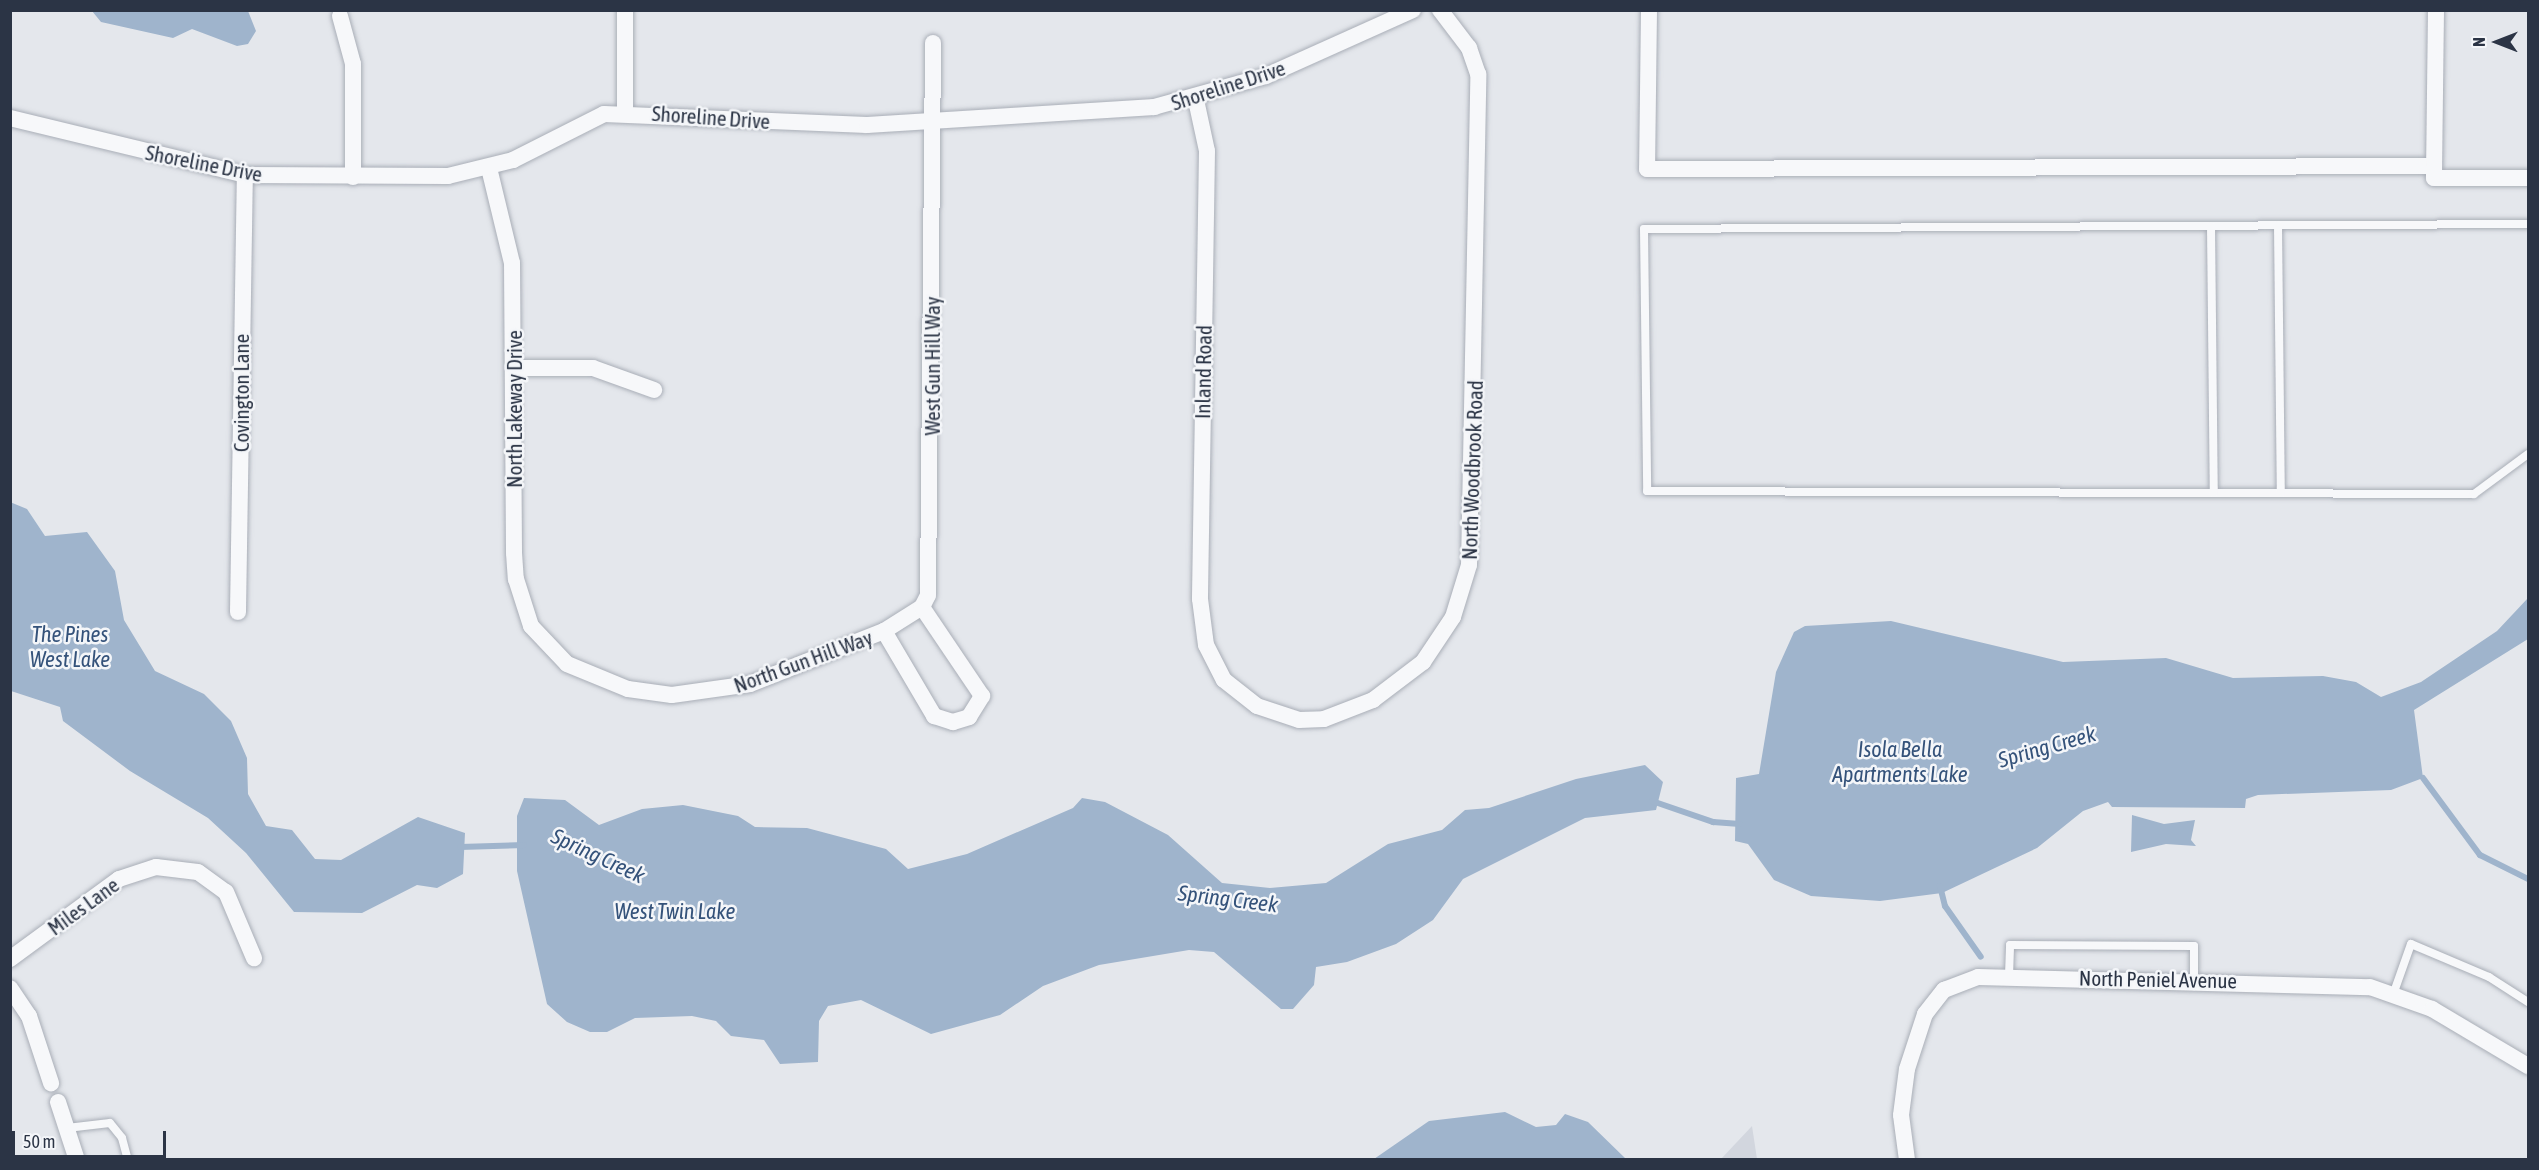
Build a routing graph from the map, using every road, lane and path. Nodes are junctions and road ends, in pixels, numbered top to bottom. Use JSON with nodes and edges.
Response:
{"nodes":[{"id":1,"x":625,"y":10,"type":"edge"},
{"id":2,"x":1413,"y":10,"type":"edge"},
{"id":3,"x":1440,"y":10,"type":"edge"},
{"id":4,"x":1648,"y":10,"type":"edge"},
{"id":5,"x":2436,"y":10,"type":"edge"},
{"id":6,"x":340,"y":16,"type":"dead end"},
{"id":7,"x":933,"y":43,"type":"dead end"},
{"id":8,"x":1196,"y":100,"type":"junction"},
{"id":9,"x":625,"y":112,"type":"junction"},
{"id":10,"x":10,"y":118,"type":"edge"},
{"id":11,"x":933,"y":123,"type":"junction"},
{"id":12,"x":2434,"y":166,"type":"junction"},
{"id":13,"x":489,"y":168,"type":"junction"},
{"id":14,"x":245,"y":175,"type":"junction"},
{"id":15,"x":353,"y":177,"type":"junction"},
{"id":16,"x":2529,"y":178,"type":"edge"},
{"id":17,"x":2529,"y":224,"type":"edge"},
{"id":18,"x":2278,"y":225,"type":"junction"},
{"id":19,"x":2211,"y":226,"type":"junction"},
{"id":20,"x":515,"y":368,"type":"junction"},
{"id":21,"x":654,"y":390,"type":"dead end"},
{"id":22,"x":2529,"y":454,"type":"edge"},
{"id":23,"x":2214,"y":493,"type":"junction"},
{"id":24,"x":2281,"y":493,"type":"junction"},
{"id":25,"x":922,"y":607,"type":"junction"},
{"id":26,"x":238,"y":612,"type":"dead end"},
{"id":27,"x":884,"y":632,"type":"junction"},
{"id":28,"x":545,"y":645,"type":"joint"},
{"id":29,"x":1206,"y":645,"type":"joint"},
{"id":30,"x":254,"y":958,"type":"dead end"},
{"id":31,"x":10,"y":959,"type":"edge"},
{"id":32,"x":2009,"y":976,"type":"junction"},
{"id":33,"x":2194,"y":980,"type":"junction"},
{"id":34,"x":10,"y":988,"type":"edge"},
{"id":35,"x":2394,"y":992,"type":"junction"},
{"id":36,"x":2529,"y":1002,"type":"edge"},
{"id":37,"x":2529,"y":1066,"type":"edge"},
{"id":38,"x":51,"y":1083,"type":"dead end"},
{"id":39,"x":58,"y":1102,"type":"dead end"},
{"id":40,"x":66,"y":1128,"type":"junction"},
{"id":41,"x":1906,"y":1157,"type":"edge"},
{"id":42,"x":76,"y":1160,"type":"edge"},
{"id":43,"x":129,"y":1160,"type":"edge"}],
"edges":[{"from":1,"to":9,"type":"street"},
{"from":2,"to":8,"type":"street","name":"Shoreline Drive"},
{"from":3,"to":29,"type":"street","name":"North Woodbrook Road"},
{"from":4,"to":12,"type":"street"},
{"from":5,"to":12,"type":"street"},
{"from":6,"to":15,"type":"street"},
{"from":7,"to":11,"type":"street","name":"West Gun Hill Way"},
{"from":8,"to":11,"type":"street","name":"Shoreline Drive"},
{"from":8,"to":29,"type":"street","name":"Inland Road"},
{"from":9,"to":11,"type":"street","name":"Shoreline Drive"},
{"from":9,"to":13,"type":"street","name":"Shoreline Drive"},
{"from":10,"to":14,"type":"street","name":"Shoreline Drive"},
{"from":11,"to":25,"type":"street","name":"West Gun Hill Way"},
{"from":12,"to":16,"type":"street"},
{"from":13,"to":15,"type":"street","name":"Shoreline Drive"},
{"from":13,"to":20,"type":"street","name":"North Lakeway Drive"},
{"from":14,"to":15,"type":"street","name":"Shoreline Drive"},
{"from":14,"to":26,"type":"street","name":"Covington Lane"},
{"from":17,"to":18,"type":"lane"},
{"from":18,"to":19,"type":"lane"},
{"from":18,"to":24,"type":"lane"},
{"from":19,"to":23,"type":"lane"},
{"from":19,"to":23,"type":"lane"},
{"from":20,"to":21,"type":"street"},
{"from":20,"to":28,"type":"street","name":"North Lakeway Drive"},
{"from":22,"to":24,"type":"lane"},
{"from":23,"to":24,"type":"lane"},
{"from":25,"to":27,"type":"street","name":"North Gun Hill Way"},
{"from":25,"to":27,"type":"street"},
{"from":27,"to":28,"type":"street","name":"North Gun Hill Way"},
{"from":30,"to":31,"type":"street","name":"Miles Lane"},
{"from":32,"to":33,"type":"street","name":"North Peniel Avenue"},
{"from":32,"to":33,"type":"lane"},
{"from":32,"to":41,"type":"street","name":"North Peniel Avenue"},
{"from":33,"to":35,"type":"street","name":"North Peniel Avenue"},
{"from":34,"to":38,"type":"street"},
{"from":35,"to":36,"type":"lane"},
{"from":35,"to":37,"type":"street","name":"North Peniel Avenue"},
{"from":39,"to":40,"type":"street"},
{"from":40,"to":42,"type":"street"},
{"from":40,"to":43,"type":"lane"}]}
